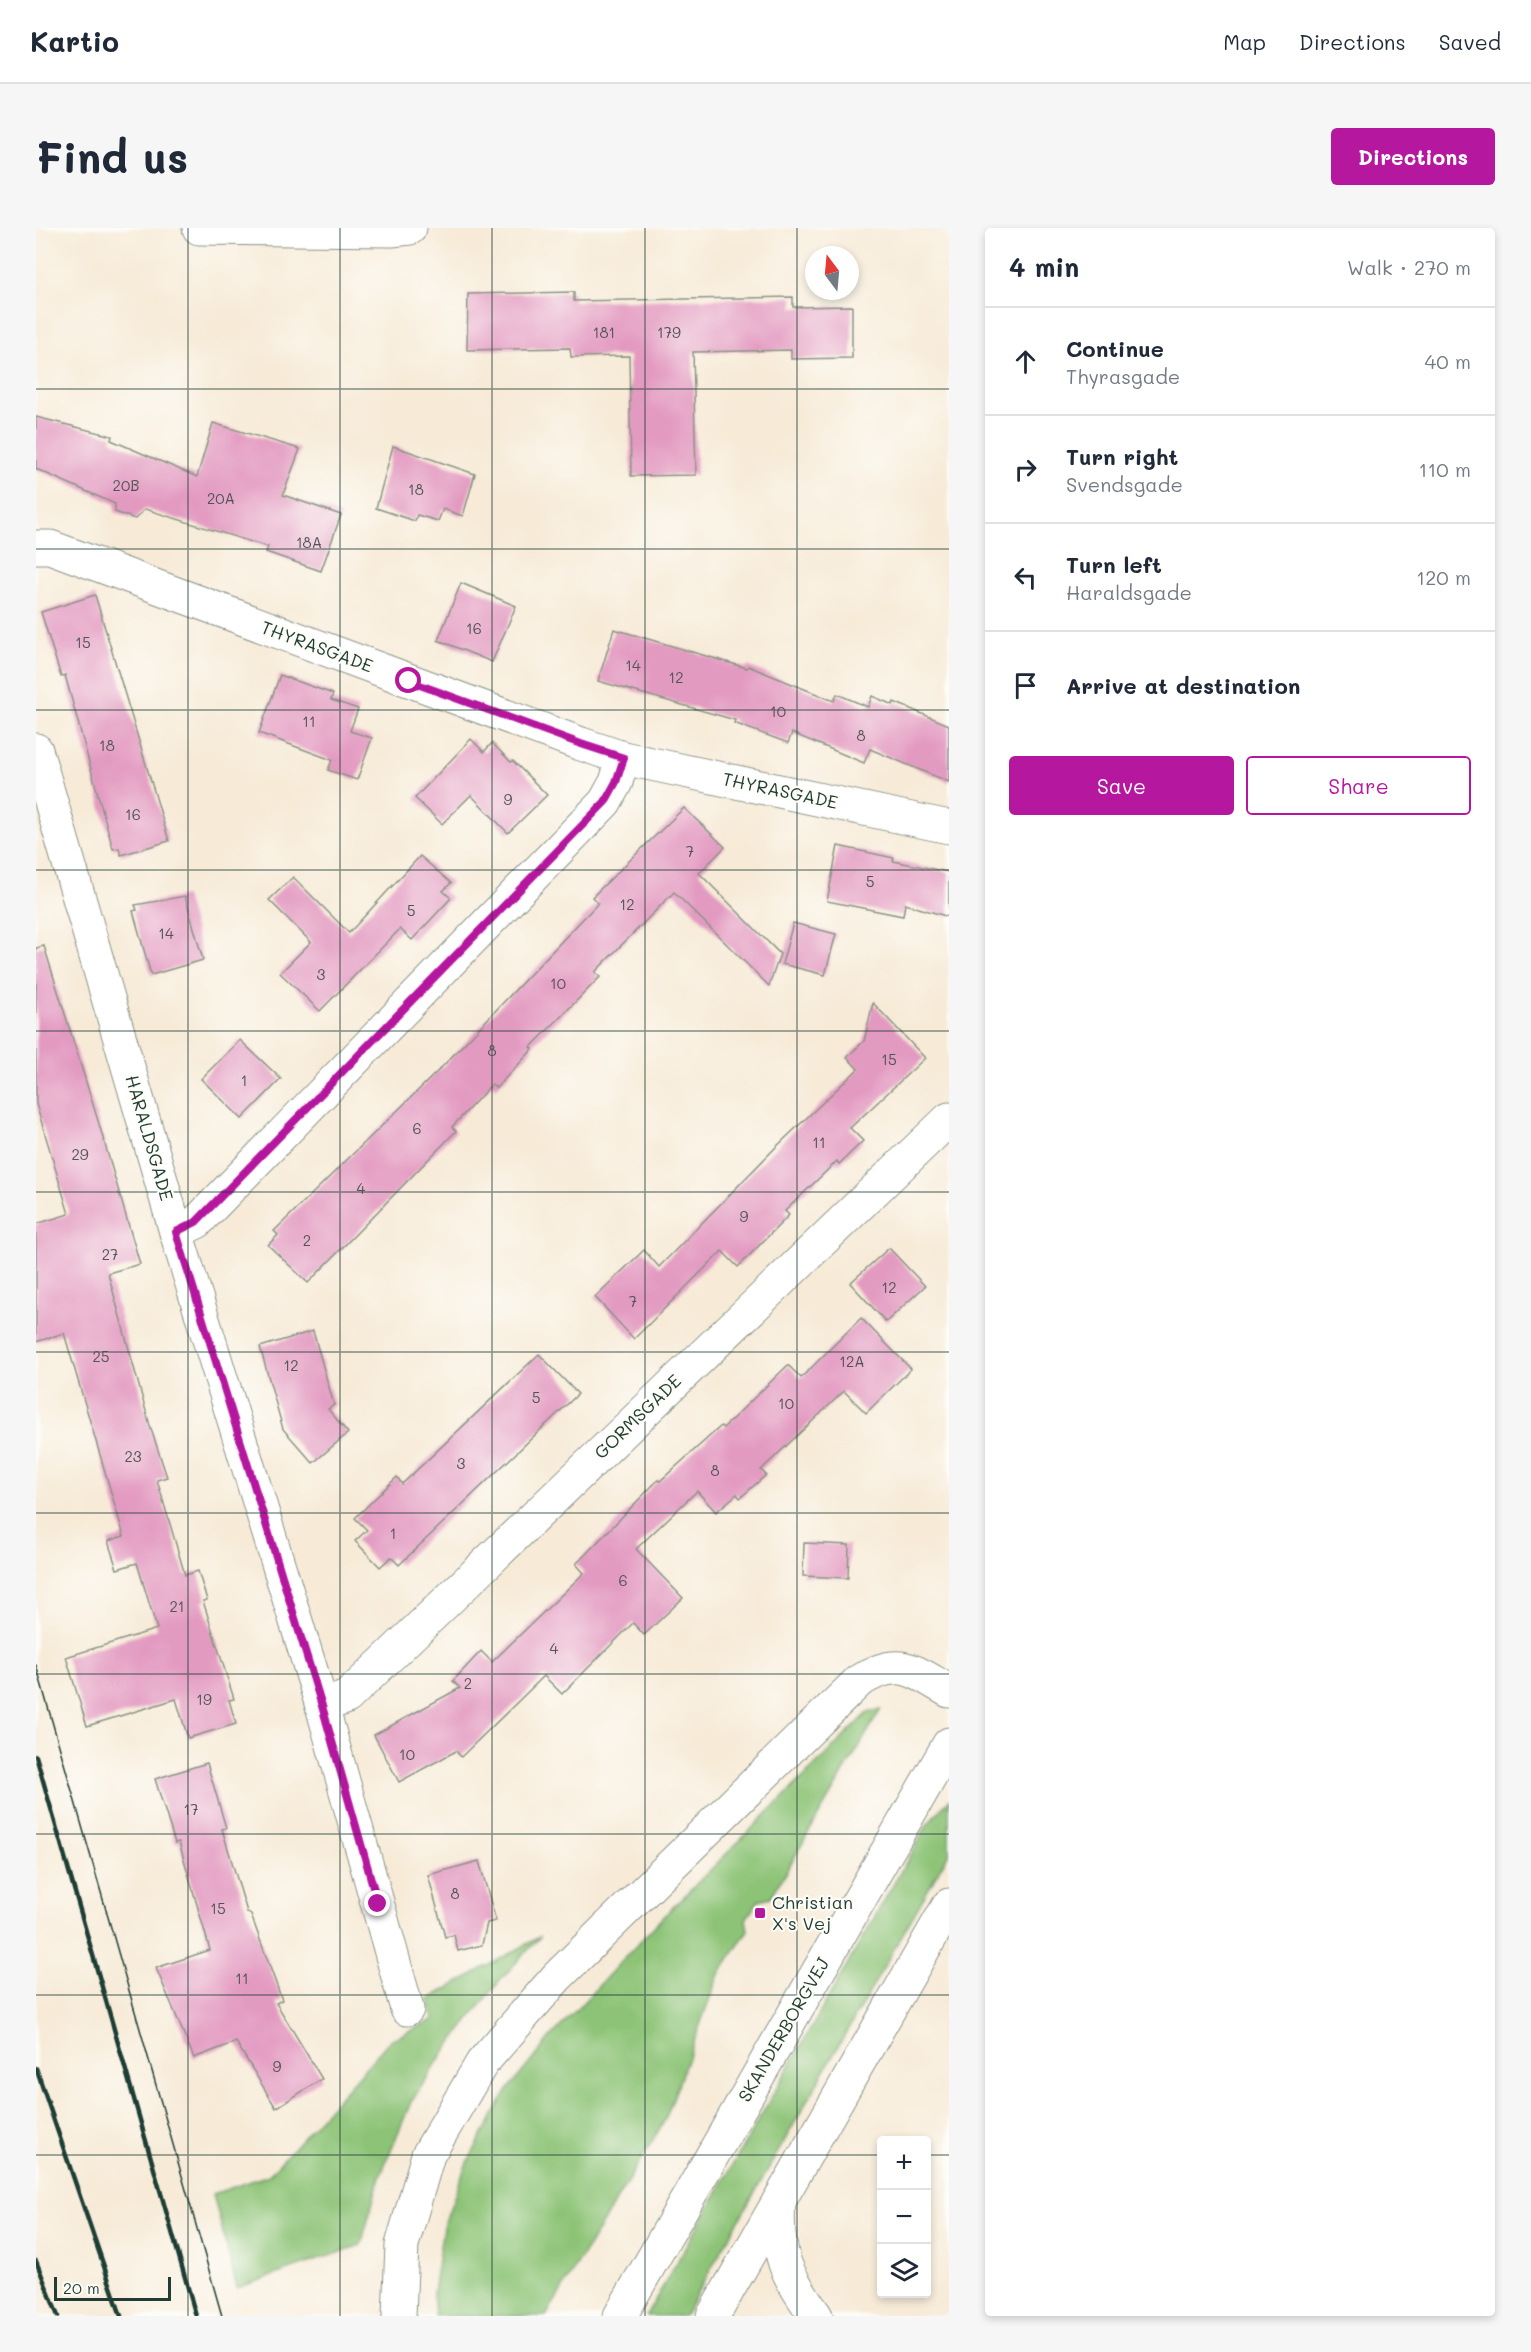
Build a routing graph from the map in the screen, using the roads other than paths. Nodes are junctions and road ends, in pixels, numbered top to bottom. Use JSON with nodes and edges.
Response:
{"nodes":[{"id":1,"x":199,"y":228,"type":"edge"},
{"id":2,"x":410,"y":228,"type":"edge"},
{"id":3,"x":36,"y":547,"type":"edge"},
{"id":4,"x":36,"y":750,"type":"edge"},
{"id":5,"x":624,"y":758,"type":"junction"},
{"id":6,"x":949,"y":827,"type":"edge"},
{"id":7,"x":949,"y":1119,"type":"edge"},
{"id":8,"x":176,"y":1232,"type":"junction"},
{"id":9,"x":949,"y":1691,"type":"edge"},
{"id":10,"x":322,"y":1706,"type":"junction"},
{"id":11,"x":949,"y":1744,"type":"edge"},
{"id":12,"x":949,"y":1905,"type":"edge"},
{"id":13,"x":407,"y":2009,"type":"dead end"},
{"id":14,"x":779,"y":2199,"type":"junction"},
{"id":15,"x":399,"y":2316,"type":"edge"},
{"id":16,"x":620,"y":2316,"type":"edge"},
{"id":17,"x":713,"y":2316,"type":"edge"},
{"id":18,"x":816,"y":2316,"type":"edge"}],
"edges":[{"from":1,"to":2,"type":"street"},
{"from":3,"to":5,"type":"street","name":"THYRASGADE"},
{"from":4,"to":8,"type":"street","name":"HARALDSGADE"},
{"from":5,"to":6,"type":"street","name":"THYRASGADE"},
{"from":5,"to":8,"type":"street"},
{"from":7,"to":10,"type":"street","name":"GORMSGADE"},
{"from":8,"to":10,"type":"street","name":"HARALDSGADE"},
{"from":9,"to":15,"type":"street"},
{"from":10,"to":13,"type":"street","name":"HARALDSGADE"},
{"from":11,"to":16,"type":"street","name":"SKANDERBORGVEJ"},
{"from":12,"to":14,"type":"street"},
{"from":14,"to":17,"type":"street"},
{"from":14,"to":18,"type":"street"}]}
